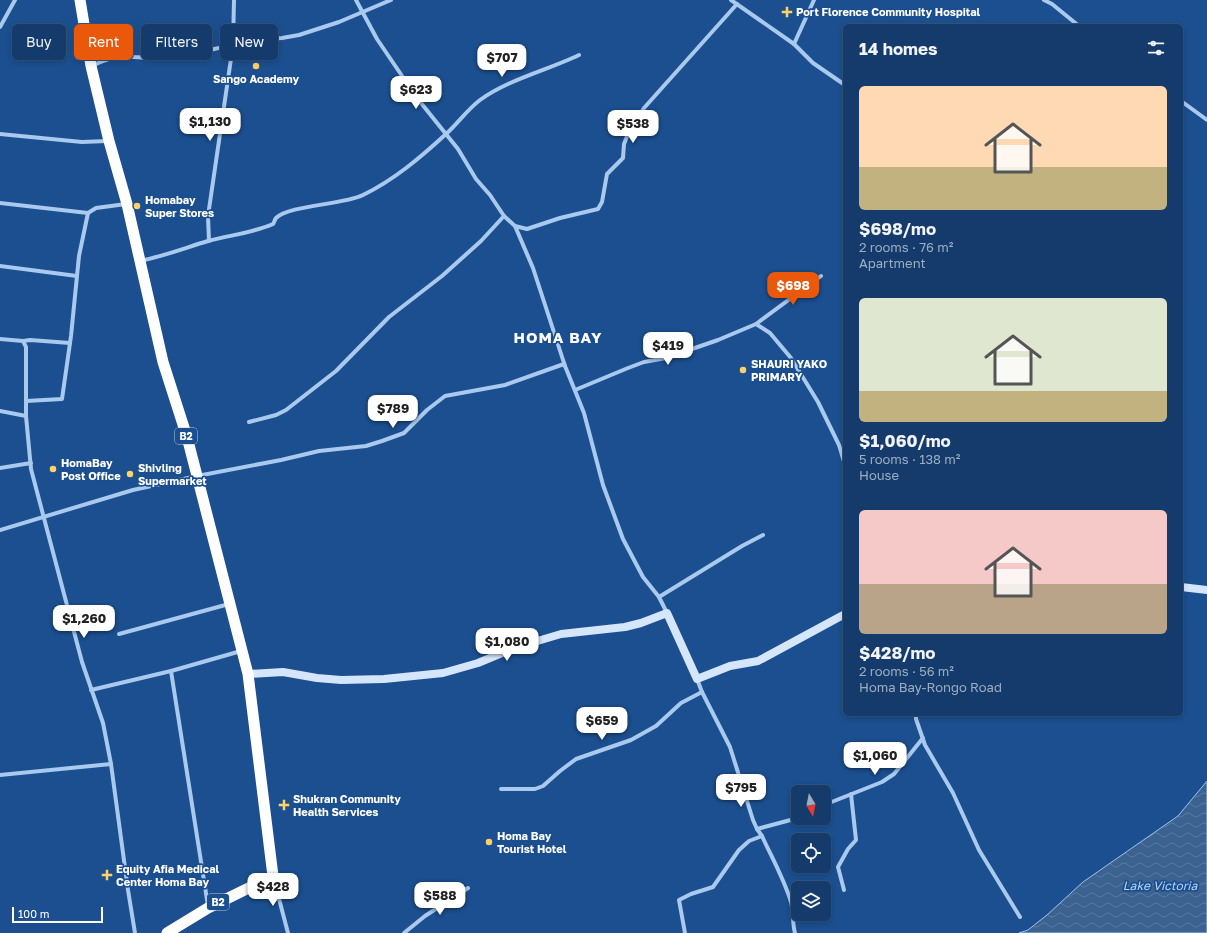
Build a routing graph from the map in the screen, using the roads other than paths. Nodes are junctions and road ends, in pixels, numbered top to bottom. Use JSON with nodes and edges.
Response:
{"nodes":[{"id":1,"x":13,"y":0,"type":"edge"},
{"id":2,"x":80,"y":0,"type":"edge"},
{"id":3,"x":234,"y":0,"type":"edge"},
{"id":4,"x":356,"y":0,"type":"edge"},
{"id":5,"x":391,"y":0,"type":"edge"},
{"id":6,"x":731,"y":0,"type":"edge"},
{"id":7,"x":814,"y":0,"type":"edge"},
{"id":8,"x":1044,"y":0,"type":"edge"},
{"id":9,"x":737,"y":4,"type":"junction"},
{"id":10,"x":362,"y":12,"type":"junction"},
{"id":11,"x":233,"y":24,"type":"edge"},
{"id":12,"x":1077,"y":24,"type":"edge"},
{"id":13,"x":0,"y":27,"type":"edge"},
{"id":14,"x":278,"y":38,"type":"edge"},
{"id":15,"x":794,"y":44,"type":"junction"},
{"id":16,"x":220,"y":47,"type":"edge"},
{"id":17,"x":579,"y":55,"type":"dead end"},
{"id":18,"x":231,"y":60,"type":"edge"},
{"id":19,"x":91,"y":66,"type":"junction"},
{"id":20,"x":843,"y":84,"type":"edge"},
{"id":21,"x":1183,"y":102,"type":"edge"},
{"id":22,"x":1207,"y":120,"type":"edge"},
{"id":23,"x":0,"y":134,"type":"edge"},
{"id":24,"x":446,"y":134,"type":"junction"},
{"id":25,"x":109,"y":141,"type":"junction"},
{"id":26,"x":0,"y":202,"type":"edge"},
{"id":27,"x":127,"y":204,"type":"junction"},
{"id":28,"x":88,"y":213,"type":"junction"},
{"id":29,"x":504,"y":216,"type":"junction"},
{"id":30,"x":515,"y":226,"type":"junction"},
{"id":31,"x":209,"y":241,"type":"junction"},
{"id":32,"x":140,"y":262,"type":"junction"},
{"id":33,"x":0,"y":266,"type":"edge"},
{"id":34,"x":77,"y":276,"type":"junction"},
{"id":35,"x":821,"y":276,"type":"dead end"},
{"id":36,"x":756,"y":324,"type":"junction"},
{"id":37,"x":0,"y":339,"type":"edge"},
{"id":38,"x":22,"y":341,"type":"junction"},
{"id":39,"x":70,"y":343,"type":"junction"},
{"id":40,"x":565,"y":366,"type":"junction"},
{"id":41,"x":575,"y":390,"type":"junction"},
{"id":42,"x":26,"y":401,"type":"junction"},
{"id":43,"x":0,"y":411,"type":"edge"},
{"id":44,"x":26,"y":416,"type":"junction"},
{"id":45,"x":249,"y":422,"type":"dead end"},
{"id":46,"x":843,"y":458,"type":"edge"},
{"id":47,"x":30,"y":463,"type":"junction"},
{"id":48,"x":0,"y":468,"type":"edge"},
{"id":49,"x":197,"y":476,"type":"junction"},
{"id":50,"x":44,"y":517,"type":"junction"},
{"id":51,"x":0,"y":530,"type":"edge"},
{"id":52,"x":763,"y":535,"type":"dead end"},
{"id":53,"x":1183,"y":587,"type":"edge"},
{"id":54,"x":1207,"y":590,"type":"edge"},
{"id":55,"x":659,"y":597,"type":"junction"},
{"id":56,"x":229,"y":604,"type":"junction"},
{"id":57,"x":667,"y":613,"type":"junction"},
{"id":58,"x":843,"y":615,"type":"edge"},
{"id":59,"x":119,"y":634,"type":"dead end"},
{"id":60,"x":242,"y":651,"type":"junction"},
{"id":61,"x":171,"y":671,"type":"junction"},
{"id":62,"x":248,"y":674,"type":"junction"},
{"id":63,"x":697,"y":679,"type":"junction"},
{"id":64,"x":91,"y":690,"type":"junction"},
{"id":65,"x":702,"y":692,"type":"junction"},
{"id":66,"x":916,"y":716,"type":"edge"},
{"id":67,"x":923,"y":738,"type":"junction"},
{"id":68,"x":111,"y":764,"type":"junction"},
{"id":69,"x":0,"y":775,"type":"edge"},
{"id":70,"x":501,"y":789,"type":"dead end"},
{"id":71,"x":851,"y":794,"type":"junction"},
{"id":72,"x":831,"y":802,"type":"edge"},
{"id":73,"x":791,"y":820,"type":"edge"},
{"id":74,"x":757,"y":829,"type":"junction"},
{"id":75,"x":762,"y":836,"type":"junction"},
{"id":76,"x":273,"y":876,"type":"junction"},
{"id":77,"x":468,"y":888,"type":"dead end"},
{"id":78,"x":844,"y":890,"type":"dead end"},
{"id":79,"x":208,"y":908,"type":"junction"},
{"id":80,"x":1020,"y":917,"type":"dead end"},
{"id":81,"x":135,"y":933,"type":"edge"},
{"id":82,"x":167,"y":933,"type":"edge"},
{"id":83,"x":288,"y":933,"type":"edge"},
{"id":84,"x":404,"y":933,"type":"edge"},
{"id":85,"x":685,"y":933,"type":"edge"},
{"id":86,"x":795,"y":933,"type":"edge"}],
"edges":[{"from":1,"to":13,"type":"street"},
{"from":2,"to":19,"type":"highway","number":"B2"},
{"from":3,"to":11,"type":"street"},
{"from":4,"to":10,"type":"street"},
{"from":5,"to":10,"type":"street"},
{"from":6,"to":9,"type":"street"},
{"from":7,"to":15,"type":"street"},
{"from":8,"to":12,"type":"street"},
{"from":9,"to":15,"type":"street"},
{"from":9,"to":30,"type":"street"},
{"from":10,"to":14,"type":"street"},
{"from":10,"to":24,"type":"street"},
{"from":15,"to":20,"type":"street"},
{"from":16,"to":19,"type":"street"},
{"from":17,"to":24,"type":"street"},
{"from":18,"to":31,"type":"street"},
{"from":19,"to":25,"type":"highway","number":"B2"},
{"from":21,"to":22,"type":"street"},
{"from":23,"to":25,"type":"street"},
{"from":24,"to":29,"type":"street"},
{"from":24,"to":31,"type":"street"},
{"from":25,"to":27,"type":"highway","number":"B2"},
{"from":26,"to":28,"type":"street"},
{"from":27,"to":28,"type":"street"},
{"from":27,"to":32,"type":"highway","number":"B2"},
{"from":28,"to":34,"type":"street"},
{"from":29,"to":30,"type":"street"},
{"from":29,"to":45,"type":"street"},
{"from":30,"to":40,"type":"street"},
{"from":31,"to":32,"type":"street"},
{"from":32,"to":49,"type":"highway","number":"B2"},
{"from":33,"to":34,"type":"street"},
{"from":34,"to":39,"type":"street"},
{"from":35,"to":36,"type":"street"},
{"from":36,"to":41,"type":"street"},
{"from":36,"to":46,"type":"street"},
{"from":37,"to":38,"type":"street"},
{"from":38,"to":39,"type":"street"},
{"from":38,"to":42,"type":"street"},
{"from":39,"to":42,"type":"street"},
{"from":40,"to":41,"type":"street"},
{"from":40,"to":49,"type":"street"},
{"from":41,"to":55,"type":"street"},
{"from":42,"to":44,"type":"street"},
{"from":43,"to":44,"type":"street"},
{"from":44,"to":47,"type":"street"},
{"from":47,"to":48,"type":"street"},
{"from":47,"to":50,"type":"street"},
{"from":49,"to":50,"type":"street"},
{"from":49,"to":56,"type":"highway","number":"B2"},
{"from":50,"to":51,"type":"street"},
{"from":50,"to":64,"type":"street"},
{"from":52,"to":55,"type":"street"},
{"from":53,"to":54,"type":"street"},
{"from":55,"to":57,"type":"street"},
{"from":56,"to":59,"type":"street"},
{"from":56,"to":60,"type":"highway","number":"B2"},
{"from":57,"to":62,"type":"street"},
{"from":57,"to":63,"type":"street"},
{"from":58,"to":63,"type":"street"},
{"from":60,"to":61,"type":"street"},
{"from":60,"to":62,"type":"highway","number":"B2"},
{"from":61,"to":64,"type":"street"},
{"from":61,"to":79,"type":"street"},
{"from":62,"to":76,"type":"highway","number":"B2"},
{"from":63,"to":65,"type":"street"},
{"from":64,"to":68,"type":"street"},
{"from":65,"to":70,"type":"street"},
{"from":65,"to":74,"type":"street"},
{"from":66,"to":67,"type":"street"},
{"from":67,"to":71,"type":"street"},
{"from":67,"to":80,"type":"street"},
{"from":68,"to":69,"type":"street"},
{"from":68,"to":81,"type":"street"},
{"from":71,"to":72,"type":"street"},
{"from":71,"to":78,"type":"street"},
{"from":73,"to":74,"type":"street"},
{"from":74,"to":75,"type":"street"},
{"from":75,"to":85,"type":"street"},
{"from":75,"to":86,"type":"street"},
{"from":76,"to":79,"type":"highway","number":"B2"},
{"from":76,"to":83,"type":"street"},
{"from":77,"to":84,"type":"street"},
{"from":79,"to":82,"type":"highway","number":"B2"}]}
